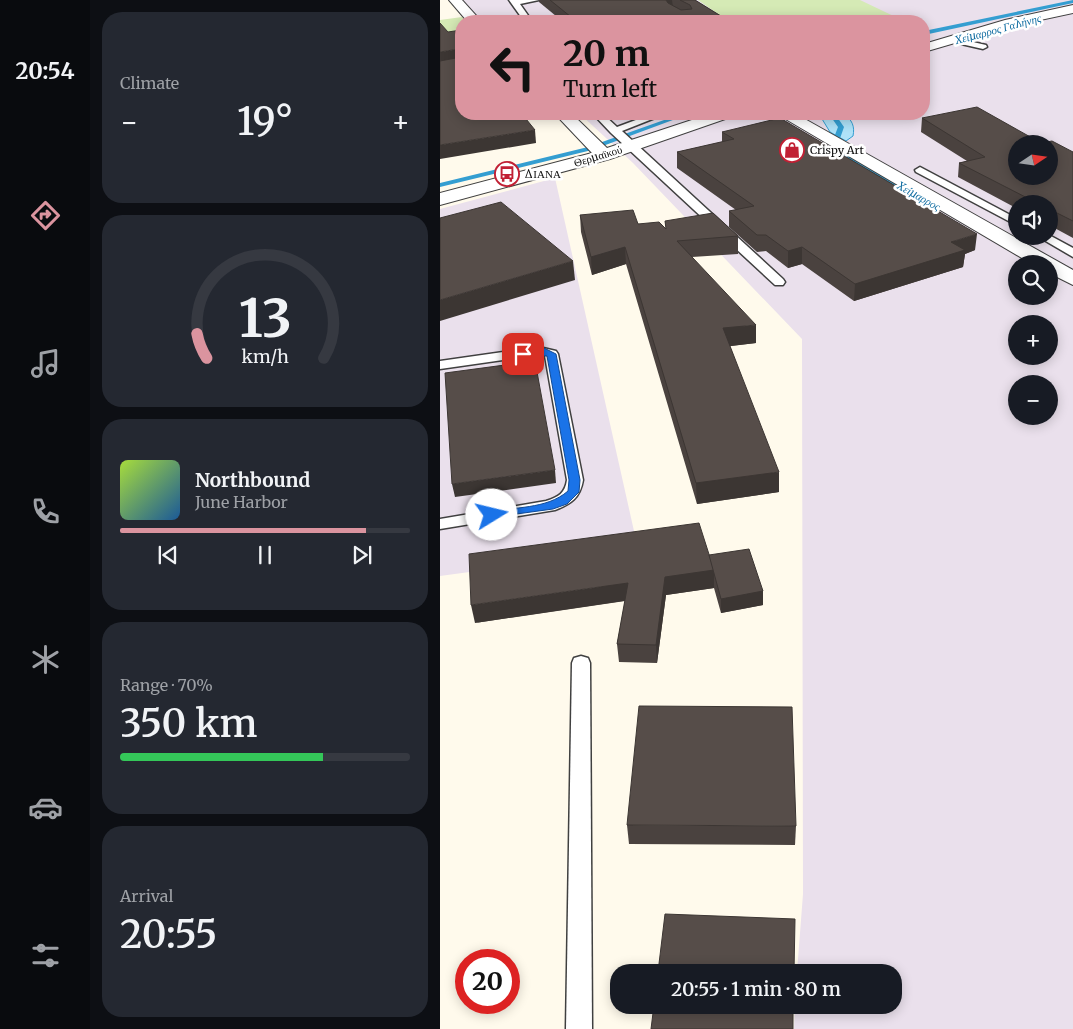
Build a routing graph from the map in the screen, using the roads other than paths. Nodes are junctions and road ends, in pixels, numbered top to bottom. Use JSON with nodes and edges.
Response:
{"nodes":[{"id":1,"x":454,"y":0,"type":"edge"},
{"id":2,"x":535,"y":0,"type":"edge"},
{"id":3,"x":515,"y":1,"type":"edge"},
{"id":4,"x":1073,"y":9,"type":"edge"},
{"id":5,"x":468,"y":15,"type":"edge"},
{"id":6,"x":524,"y":15,"type":"edge"},
{"id":7,"x":951,"y":39,"type":"junction"},
{"id":8,"x":930,"y":46,"type":"edge"},
{"id":9,"x":983,"y":47,"type":"dead end"},
{"id":10,"x":569,"y":120,"type":"edge"},
{"id":11,"x":604,"y":120,"type":"edge"},
{"id":12,"x":644,"y":120,"type":"edge"},
{"id":13,"x":707,"y":120,"type":"edge"},
{"id":14,"x":796,"y":120,"type":"edge"},
{"id":15,"x":614,"y":131,"type":"junction"},
{"id":16,"x":631,"y":146,"type":"junction"},
{"id":17,"x":604,"y":155,"type":"junction"},
{"id":18,"x":920,"y":170,"type":"dead end"},
{"id":19,"x":440,"y":199,"type":"edge"},
{"id":20,"x":1008,"y":218,"type":"edge"},
{"id":21,"x":1058,"y":244,"type":"edge"},
{"id":22,"x":1073,"y":252,"type":"edge"},
{"id":23,"x":1032,"y":255,"type":"edge"},
{"id":24,"x":1058,"y":270,"type":"edge"},
{"id":25,"x":1073,"y":279,"type":"edge"},
{"id":26,"x":779,"y":282,"type":"dead end"},
{"id":27,"x":440,"y":364,"type":"edge"},
{"id":28,"x":440,"y":524,"type":"edge"},
{"id":29,"x":581,"y":662,"type":"dead end"},
{"id":30,"x":579,"y":1029,"type":"edge"}],
"edges":[{"from":1,"to":5,"type":"street"},
{"from":2,"to":3,"type":"lane"},
{"from":3,"to":6,"type":"lane"},
{"from":4,"to":7,"type":"street"},
{"from":7,"to":8,"type":"street"},
{"from":7,"to":9,"type":"lane"},
{"from":10,"to":17,"type":"street"},
{"from":11,"to":15,"type":"lane"},
{"from":12,"to":15,"type":"lane"},
{"from":13,"to":16,"type":"street","name":"Θερμαϊκού"},
{"from":14,"to":23,"type":"street"},
{"from":15,"to":16,"type":"lane"},
{"from":16,"to":17,"type":"street","name":"Θερμαϊκού"},
{"from":16,"to":26,"type":"lane"},
{"from":17,"to":19,"type":"street","name":"Θερμαϊκού"},
{"from":18,"to":20,"type":"lane"},
{"from":21,"to":22,"type":"lane"},
{"from":24,"to":25,"type":"street"},
{"from":27,"to":28,"type":"lane"},
{"from":29,"to":30,"type":"lane"}]}
